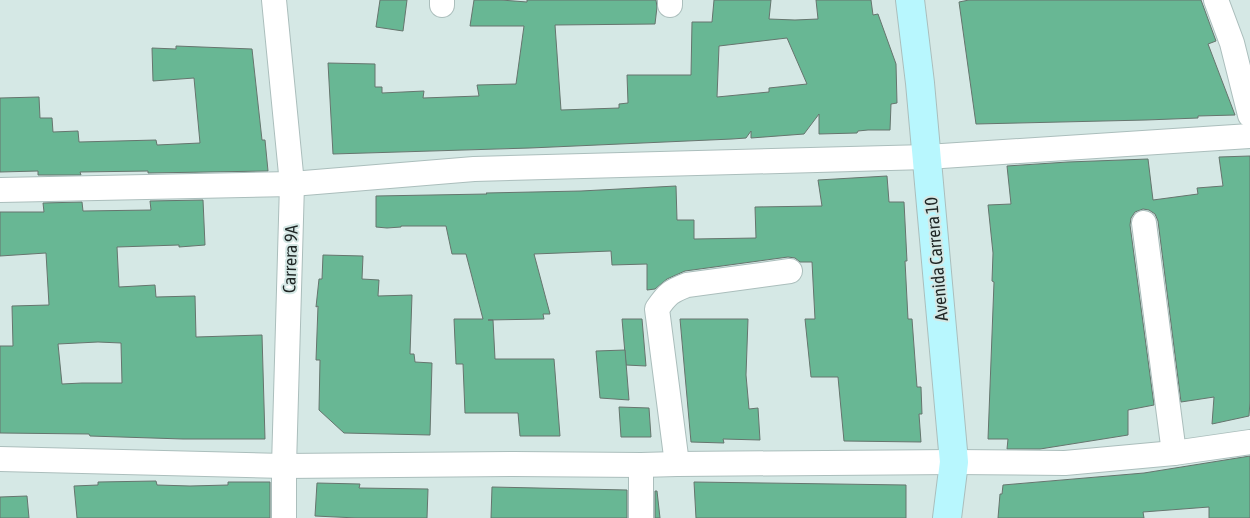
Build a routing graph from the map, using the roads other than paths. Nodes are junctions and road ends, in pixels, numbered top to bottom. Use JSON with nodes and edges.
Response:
{"nodes":[{"id":1,"x":274,"y":0,"type":"edge"},
{"id":2,"x":912,"y":0,"type":"edge"},
{"id":3,"x":1216,"y":0,"type":"edge"},
{"id":4,"x":1250,"y":115,"type":"edge"},
{"id":5,"x":1250,"y":136,"type":"edge"},
{"id":6,"x":927,"y":157,"type":"junction"},
{"id":7,"x":292,"y":184,"type":"junction"},
{"id":8,"x":0,"y":190,"type":"edge"},
{"id":9,"x":1144,"y":223,"type":"dead end"},
{"id":10,"x":790,"y":271,"type":"dead end"},
{"id":11,"x":1250,"y":442,"type":"edge"},
{"id":12,"x":1174,"y":453,"type":"junction"},
{"id":13,"x":0,"y":460,"type":"edge"},
{"id":14,"x":954,"y":462,"type":"junction"},
{"id":15,"x":677,"y":464,"type":"junction"},
{"id":16,"x":641,"y":465,"type":"junction"},
{"id":17,"x":284,"y":466,"type":"junction"},
{"id":18,"x":284,"y":518,"type":"edge"},
{"id":19,"x":641,"y":518,"type":"edge"},
{"id":20,"x":947,"y":518,"type":"edge"}],
"edges":[{"from":1,"to":7,"type":"street","name":"Carrera 9A"},
{"from":2,"to":6,"type":"main road","name":"Avenida Carrera 10"},
{"from":3,"to":4,"type":"street"},
{"from":5,"to":6,"type":"street"},
{"from":6,"to":7,"type":"street"},
{"from":6,"to":14,"type":"main road","name":"Avenida Carrera 10"},
{"from":7,"to":8,"type":"street"},
{"from":7,"to":17,"type":"street","name":"Carrera 9A"},
{"from":9,"to":12,"type":"street"},
{"from":10,"to":15,"type":"street"},
{"from":11,"to":12,"type":"street"},
{"from":12,"to":14,"type":"street"},
{"from":13,"to":17,"type":"street"},
{"from":14,"to":15,"type":"street"},
{"from":14,"to":20,"type":"main road","name":"Avenida Carrera 10"},
{"from":15,"to":16,"type":"street"},
{"from":16,"to":17,"type":"street"},
{"from":16,"to":19,"type":"street"},
{"from":17,"to":18,"type":"street","name":"Carrera 9A"}]}
